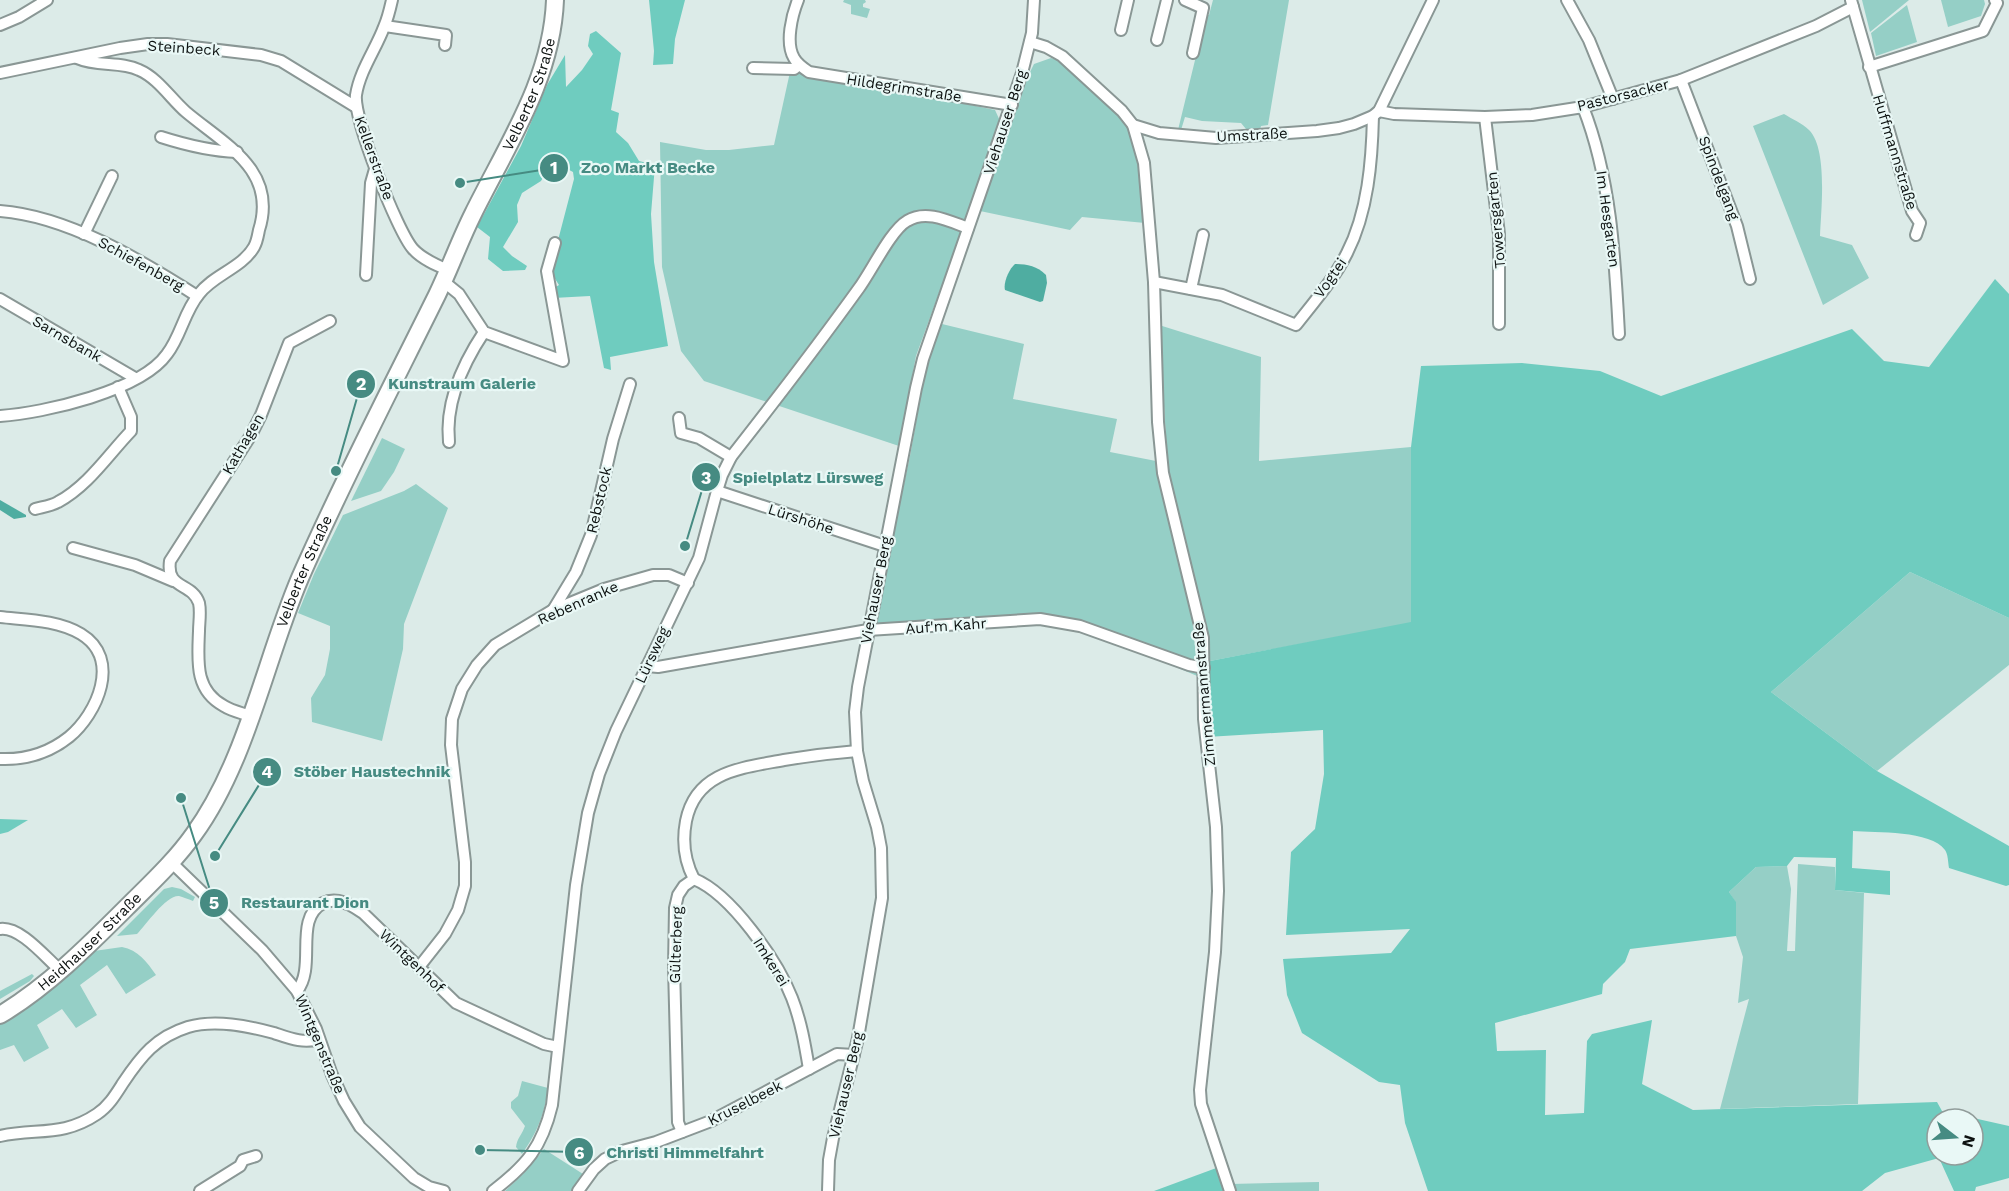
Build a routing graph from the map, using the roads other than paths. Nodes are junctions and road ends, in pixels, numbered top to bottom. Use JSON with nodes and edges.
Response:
{"nodes":[{"id":1,"x":47,"y":0,"type":"edge"},
{"id":2,"x":392,"y":0,"type":"edge"},
{"id":3,"x":555,"y":0,"type":"edge"},
{"id":4,"x":798,"y":0,"type":"edge"},
{"id":5,"x":1034,"y":0,"type":"edge"},
{"id":6,"x":1128,"y":0,"type":"edge"},
{"id":7,"x":1167,"y":0,"type":"edge"},
{"id":8,"x":1185,"y":0,"type":"edge"},
{"id":9,"x":1433,"y":0,"type":"edge"},
{"id":10,"x":1567,"y":0,"type":"edge"},
{"id":11,"x":1995,"y":0,"type":"edge"},
{"id":12,"x":1852,"y":3,"type":"edge"},
{"id":13,"x":0,"y":25,"type":"edge"},
{"id":14,"x":385,"y":26,"type":"junction"},
{"id":15,"x":1121,"y":30,"type":"dead end"},
{"id":16,"x":1157,"y":40,"type":"dead end"},
{"id":17,"x":1030,"y":42,"type":"junction"},
{"id":18,"x":445,"y":45,"type":"dead end"},
{"id":19,"x":1192,"y":53,"type":"dead end"},
{"id":20,"x":77,"y":58,"type":"junction"},
{"id":21,"x":799,"y":64,"type":"junction"},
{"id":22,"x":1869,"y":67,"type":"junction"},
{"id":23,"x":753,"y":68,"type":"dead end"},
{"id":24,"x":0,"y":73,"type":"edge"},
{"id":25,"x":1681,"y":80,"type":"junction"},
{"id":26,"x":1613,"y":99,"type":"junction"},
{"id":27,"x":1012,"y":105,"type":"junction"},
{"id":28,"x":1583,"y":106,"type":"junction"},
{"id":29,"x":356,"y":107,"type":"junction"},
{"id":30,"x":1376,"y":114,"type":"junction"},
{"id":31,"x":1485,"y":117,"type":"junction"},
{"id":32,"x":1133,"y":125,"type":"junction"},
{"id":33,"x":161,"y":137,"type":"dead end"},
{"id":34,"x":237,"y":152,"type":"junction"},
{"id":35,"x":375,"y":169,"type":"junction"},
{"id":36,"x":112,"y":176,"type":"dead end"},
{"id":37,"x":0,"y":211,"type":"edge"},
{"id":38,"x":968,"y":228,"type":"junction"},
{"id":39,"x":84,"y":234,"type":"junction"},
{"id":40,"x":1203,"y":235,"type":"dead end"},
{"id":41,"x":1916,"y":235,"type":"dead end"},
{"id":42,"x":555,"y":243,"type":"dead end"},
{"id":43,"x":366,"y":274,"type":"dead end"},
{"id":44,"x":446,"y":275,"type":"junction"},
{"id":45,"x":1750,"y":279,"type":"dead end"},
{"id":46,"x":1154,"y":282,"type":"junction"},
{"id":47,"x":1191,"y":289,"type":"junction"},
{"id":48,"x":197,"y":296,"type":"junction"},
{"id":49,"x":0,"y":299,"type":"edge"},
{"id":50,"x":330,"y":321,"type":"dead end"},
{"id":51,"x":1499,"y":324,"type":"dead end"},
{"id":52,"x":484,"y":332,"type":"junction"},
{"id":53,"x":1619,"y":334,"type":"dead end"},
{"id":54,"x":135,"y":378,"type":"junction"},
{"id":55,"x":630,"y":384,"type":"dead end"},
{"id":56,"x":118,"y":387,"type":"junction"},
{"id":57,"x":0,"y":416,"type":"edge"},
{"id":58,"x":679,"y":418,"type":"dead end"},
{"id":59,"x":449,"y":442,"type":"dead end"},
{"id":60,"x":731,"y":457,"type":"junction"},
{"id":61,"x":717,"y":491,"type":"junction"},
{"id":62,"x":35,"y":509,"type":"dead end"},
{"id":63,"x":885,"y":546,"type":"junction"},
{"id":64,"x":73,"y":548,"type":"dead end"},
{"id":65,"x":173,"y":581,"type":"junction"},
{"id":66,"x":688,"y":583,"type":"junction"},
{"id":67,"x":553,"y":610,"type":"junction"},
{"id":68,"x":0,"y":617,"type":"edge"},
{"id":69,"x":868,"y":630,"type":"junction"},
{"id":70,"x":647,"y":666,"type":"junction"},
{"id":71,"x":1204,"y":668,"type":"junction"},
{"id":72,"x":250,"y":716,"type":"junction"},
{"id":73,"x":857,"y":751,"type":"junction"},
{"id":74,"x":0,"y":759,"type":"edge"},
{"id":75,"x":172,"y":862,"type":"junction"},
{"id":76,"x":694,"y":879,"type":"junction"},
{"id":77,"x":0,"y":929,"type":"edge"},
{"id":78,"x":419,"y":967,"type":"junction"},
{"id":79,"x":60,"y":970,"type":"junction"},
{"id":80,"x":297,"y":991,"type":"junction"},
{"id":81,"x":0,"y":1015,"type":"edge"},
{"id":82,"x":319,"y":1039,"type":"junction"},
{"id":83,"x":558,"y":1047,"type":"junction"},
{"id":84,"x":854,"y":1055,"type":"junction"},
{"id":85,"x":809,"y":1069,"type":"junction"},
{"id":86,"x":682,"y":1131,"type":"junction"},
{"id":87,"x":0,"y":1136,"type":"edge"},
{"id":88,"x":256,"y":1156,"type":"dead end"},
{"id":89,"x":414,"y":1178,"type":"junction"},
{"id":90,"x":200,"y":1191,"type":"edge"},
{"id":91,"x":419,"y":1191,"type":"edge"},
{"id":92,"x":444,"y":1191,"type":"edge"},
{"id":93,"x":493,"y":1191,"type":"edge"},
{"id":94,"x":578,"y":1191,"type":"edge"},
{"id":95,"x":828,"y":1191,"type":"edge"},
{"id":96,"x":1230,"y":1191,"type":"edge"}],
"edges":[{"from":1,"to":13,"type":"street"},
{"from":2,"to":14,"type":"street","name":"Kellerstraße"},
{"from":3,"to":44,"type":"main road","name":"Velberter Straße"},
{"from":4,"to":21,"type":"street"},
{"from":5,"to":17,"type":"street","name":"Viehauser Berg"},
{"from":6,"to":15,"type":"street"},
{"from":7,"to":16,"type":"street"},
{"from":8,"to":19,"type":"street"},
{"from":9,"to":30,"type":"street"},
{"from":10,"to":26,"type":"street"},
{"from":11,"to":22,"type":"street"},
{"from":12,"to":22,"type":"street","name":"Huffmannstraße"},
{"from":12,"to":25,"type":"street","name":"Pastorsacker"},
{"from":14,"to":18,"type":"street"},
{"from":14,"to":29,"type":"street","name":"Kellerstraße"},
{"from":17,"to":27,"type":"street","name":"Viehauser Berg"},
{"from":17,"to":32,"type":"street"},
{"from":20,"to":24,"type":"street","name":"Steinbeck"},
{"from":20,"to":29,"type":"street","name":"Steinbeck"},
{"from":20,"to":34,"type":"street"},
{"from":21,"to":23,"type":"street"},
{"from":21,"to":27,"type":"street","name":"Hildegrimstraße"},
{"from":22,"to":41,"type":"street","name":"Huffmannstraße"},
{"from":25,"to":26,"type":"street","name":"Pastorsacker"},
{"from":25,"to":45,"type":"street","name":"Spindelgang"},
{"from":26,"to":28,"type":"street","name":"Pastorsacker"},
{"from":27,"to":38,"type":"street","name":"Viehauser Berg"},
{"from":28,"to":31,"type":"street","name":"Pastorsacker"},
{"from":28,"to":53,"type":"street","name":"Im Hesgarten"},
{"from":29,"to":35,"type":"street","name":"Kellerstraße"},
{"from":30,"to":31,"type":"street","name":"Pastorsacker"},
{"from":30,"to":32,"type":"street","name":"Umstraße"},
{"from":30,"to":47,"type":"street","name":"Vogtei"},
{"from":31,"to":51,"type":"street","name":"Towersgarten"},
{"from":32,"to":46,"type":"street","name":"Zimmermannstraße"},
{"from":33,"to":34,"type":"street"},
{"from":34,"to":48,"type":"street"},
{"from":35,"to":43,"type":"street"},
{"from":35,"to":44,"type":"street","name":"Kellerstraße"},
{"from":36,"to":39,"type":"street","name":"Schiefenberg"},
{"from":37,"to":39,"type":"street","name":"Schiefenberg"},
{"from":38,"to":60,"type":"street","name":"Lürsweg"},
{"from":38,"to":63,"type":"street","name":"Viehauser Berg"},
{"from":39,"to":48,"type":"street","name":"Schiefenberg"},
{"from":40,"to":47,"type":"street"},
{"from":42,"to":52,"type":"street"},
{"from":44,"to":52,"type":"street"},
{"from":44,"to":72,"type":"main road","name":"Velberter Straße"},
{"from":46,"to":47,"type":"street","name":"Vogtei"},
{"from":46,"to":71,"type":"street","name":"Zimmermannstraße"},
{"from":48,"to":54,"type":"street"},
{"from":49,"to":54,"type":"street","name":"Sarnsbank"},
{"from":50,"to":65,"type":"street","name":"Kathagen"},
{"from":52,"to":59,"type":"street"},
{"from":54,"to":56,"type":"street"},
{"from":55,"to":67,"type":"street","name":"Rebstock"},
{"from":56,"to":57,"type":"street"},
{"from":56,"to":62,"type":"street"},
{"from":58,"to":60,"type":"street"},
{"from":60,"to":61,"type":"street","name":"Lürsweg"},
{"from":61,"to":63,"type":"street","name":"Lürshöhe"},
{"from":61,"to":66,"type":"street","name":"Lürsweg"},
{"from":63,"to":69,"type":"street","name":"Viehauser Berg"},
{"from":64,"to":65,"type":"street"},
{"from":65,"to":72,"type":"street"},
{"from":66,"to":67,"type":"street","name":"Rebenranke"},
{"from":66,"to":70,"type":"street","name":"Lürsweg"},
{"from":67,"to":78,"type":"street","name":"Rebenranke"},
{"from":68,"to":74,"type":"street"},
{"from":69,"to":70,"type":"street","name":"Auf'm Kahr"},
{"from":69,"to":71,"type":"street","name":"Auf'm Kahr"},
{"from":69,"to":73,"type":"street","name":"Viehauser Berg"},
{"from":70,"to":83,"type":"street","name":"Lürsweg"},
{"from":71,"to":96,"type":"street","name":"Zimmermannstraße"},
{"from":72,"to":75,"type":"main road","name":"Velberter Straße"},
{"from":73,"to":76,"type":"street"},
{"from":73,"to":84,"type":"street","name":"Viehauser Berg"},
{"from":75,"to":79,"type":"main road","name":"Heidhauser Straße"},
{"from":75,"to":80,"type":"street","name":"Wintgenstraße"},
{"from":76,"to":85,"type":"street","name":"Imkerei"},
{"from":76,"to":86,"type":"street","name":"Gülterberg"},
{"from":77,"to":79,"type":"street"},
{"from":78,"to":80,"type":"street","name":"Wintgenhof"},
{"from":78,"to":83,"type":"street","name":"Wintgenhof"},
{"from":79,"to":81,"type":"main road","name":"Heidhauser Straße"},
{"from":80,"to":82,"type":"street","name":"Wintgenstraße"},
{"from":82,"to":87,"type":"street"},
{"from":82,"to":89,"type":"street","name":"Wintgenstraße"},
{"from":83,"to":93,"type":"street","name":"Lürsweg"},
{"from":84,"to":85,"type":"street","name":"Kruselbeek"},
{"from":84,"to":95,"type":"street","name":"Viehauser Berg"},
{"from":85,"to":86,"type":"street","name":"Kruselbeek"},
{"from":86,"to":94,"type":"street","name":"Kruselbeek"},
{"from":88,"to":90,"type":"street"},
{"from":89,"to":91,"type":"street","name":"Wintgenstraße"},
{"from":89,"to":92,"type":"street","name":"Wintgenstraße"}]}
